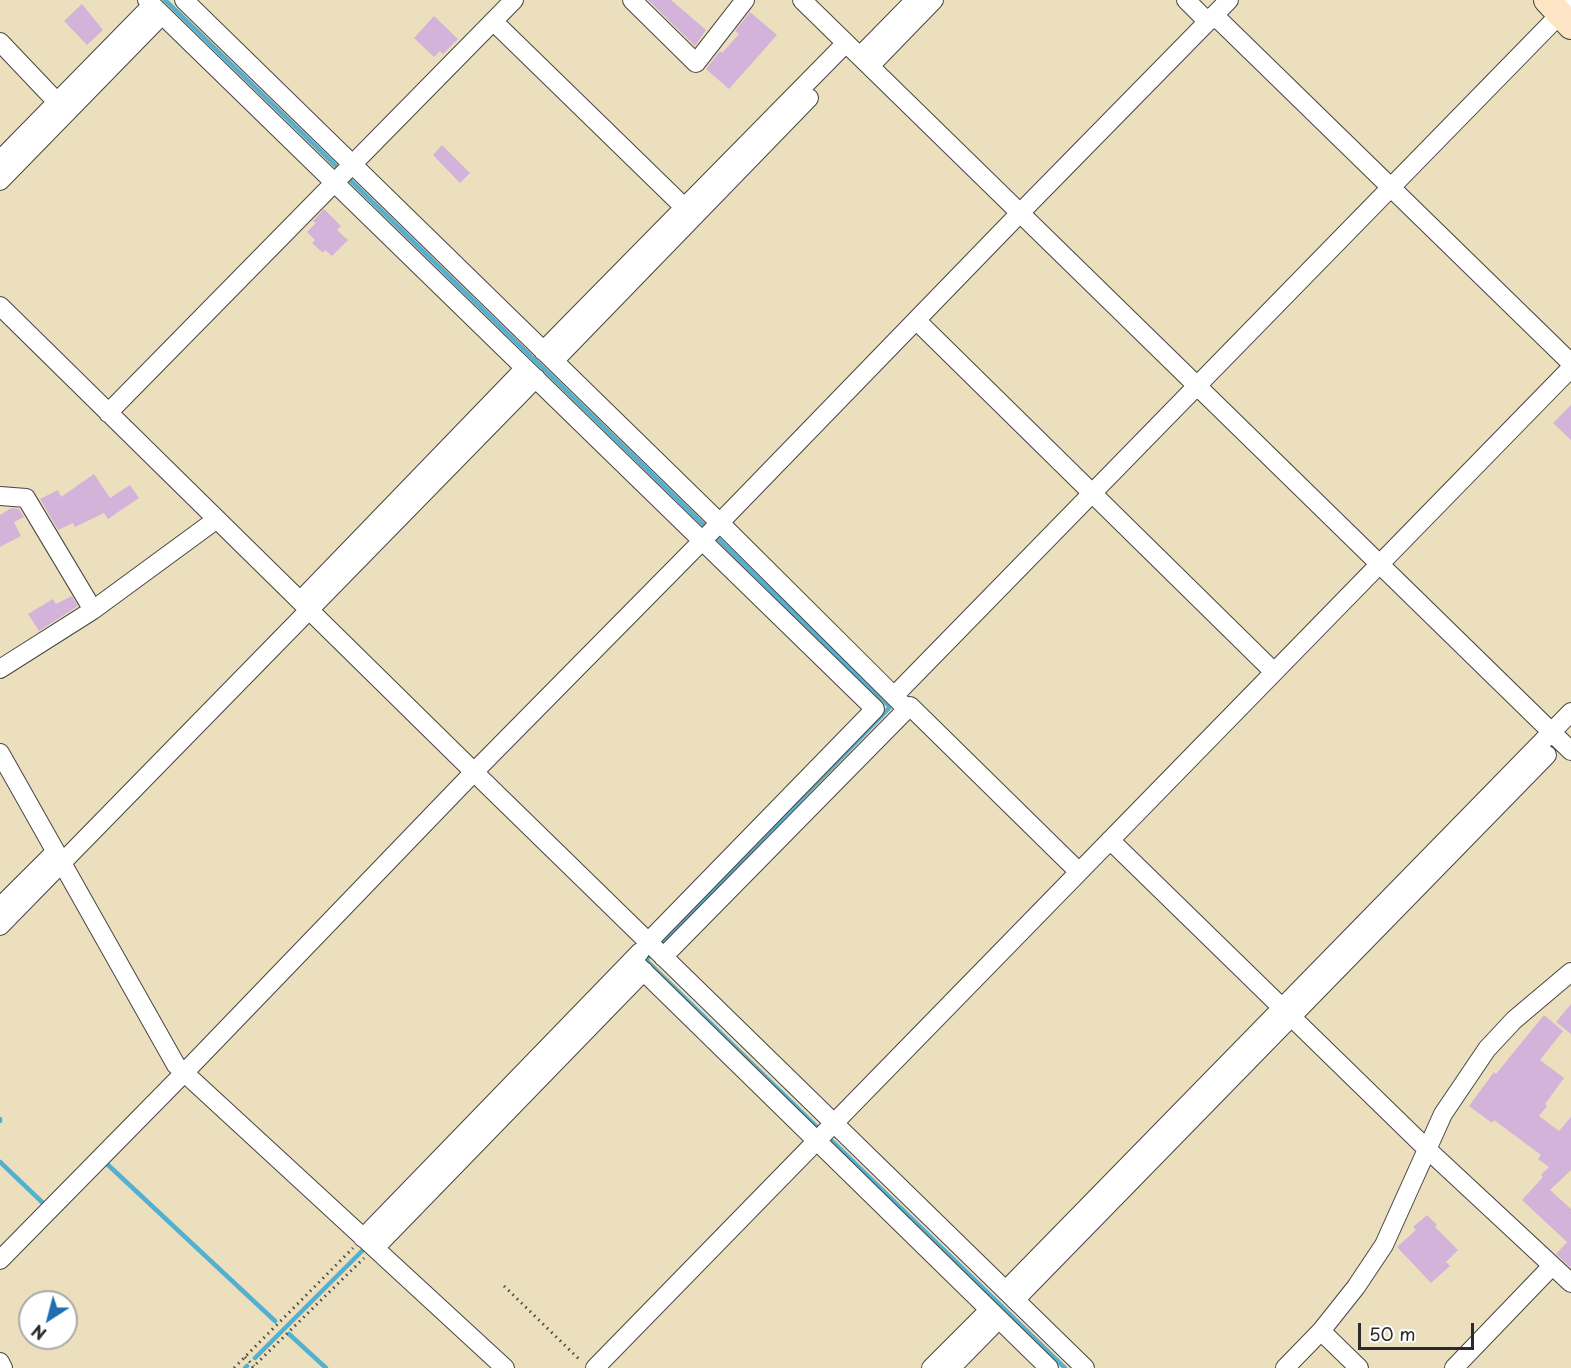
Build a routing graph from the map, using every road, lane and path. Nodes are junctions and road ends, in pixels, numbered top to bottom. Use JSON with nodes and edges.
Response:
{"nodes":[{"id":1,"x":184,"y":0,"type":"edge"},
{"id":2,"x":514,"y":0,"type":"edge"},
{"id":3,"x":632,"y":0,"type":"edge"},
{"id":4,"x":745,"y":0,"type":"edge"},
{"id":5,"x":802,"y":0,"type":"edge"},
{"id":6,"x":915,"y":0,"type":"edge"},
{"id":7,"x":934,"y":0,"type":"edge"},
{"id":8,"x":1186,"y":0,"type":"edge"},
{"id":9,"x":1229,"y":0,"type":"edge"},
{"id":10,"x":154,"y":6,"type":"edge"},
{"id":11,"x":1564,"y":14,"type":"edge"},
{"id":12,"x":1211,"y":18,"type":"junction"},
{"id":13,"x":493,"y":21,"type":"junction"},
{"id":14,"x":0,"y":42,"type":"edge"},
{"id":15,"x":857,"y":54,"type":"junction"},
{"id":16,"x":57,"y":102,"type":"junction"},
{"id":17,"x":0,"y":160,"type":"edge"},
{"id":18,"x":352,"y":165,"type":"junction"},
{"id":19,"x":0,"y":181,"type":"edge"},
{"id":20,"x":335,"y":182,"type":"junction"},
{"id":21,"x":1395,"y":191,"type":"junction"},
{"id":22,"x":684,"y":207,"type":"junction"},
{"id":23,"x":1020,"y":213,"type":"junction"},
{"id":24,"x":0,"y":306,"type":"edge"},
{"id":25,"x":916,"y":320,"type":"junction"},
{"id":26,"x":549,"y":356,"type":"junction"},
{"id":27,"x":1571,"y":363,"type":"edge"},
{"id":28,"x":1571,"y":368,"type":"edge"},
{"id":29,"x":531,"y":373,"type":"junction"},
{"id":30,"x":1201,"y":389,"type":"junction"},
{"id":31,"x":108,"y":412,"type":"junction"},
{"id":32,"x":0,"y":496,"type":"edge"},
{"id":33,"x":1096,"y":497,"type":"junction"},
{"id":34,"x":217,"y":519,"type":"junction"},
{"id":35,"x":720,"y":523,"type":"junction"},
{"id":36,"x":702,"y":540,"type":"junction"},
{"id":37,"x":1379,"y":564,"type":"junction"},
{"id":38,"x":304,"y":605,"type":"junction"},
{"id":39,"x":93,"y":610,"type":"junction"},
{"id":40,"x":0,"y":668,"type":"edge"},
{"id":41,"x":1274,"y":672,"type":"junction"},
{"id":42,"x":900,"y":703,"type":"junction"},
{"id":43,"x":1571,"y":712,"type":"edge"},
{"id":44,"x":1564,"y":739,"type":"edge"},
{"id":45,"x":0,"y":753,"type":"edge"},
{"id":46,"x":474,"y":772,"type":"junction"},
{"id":47,"x":1110,"y":840,"type":"junction"},
{"id":48,"x":58,"y":857,"type":"junction"},
{"id":49,"x":1079,"y":872,"type":"junction"},
{"id":50,"x":0,"y":907,"type":"edge"},
{"id":51,"x":0,"y":926,"type":"edge"},
{"id":52,"x":649,"y":942,"type":"junction"},
{"id":53,"x":663,"y":957,"type":"junction"},
{"id":54,"x":638,"y":966,"type":"junction"},
{"id":55,"x":1570,"y":974,"type":"edge"},
{"id":56,"x":1286,"y":1012,"type":"junction"},
{"id":57,"x":184,"y":1073,"type":"junction"},
{"id":58,"x":825,"y":1133,"type":"junction"},
{"id":59,"x":1427,"y":1149,"type":"junction"},
{"id":60,"x":371,"y":1244,"type":"junction"},
{"id":61,"x":0,"y":1260,"type":"edge"},
{"id":62,"x":1552,"y":1266,"type":"junction"},
{"id":63,"x":1571,"y":1283,"type":"edge"},
{"id":64,"x":504,"y":1286,"type":"dead end"},
{"id":65,"x":1010,"y":1295,"type":"junction"},
{"id":66,"x":994,"y":1314,"type":"junction"},
{"id":67,"x":1321,"y":1331,"type":"junction"},
{"id":68,"x":245,"y":1357,"type":"junction"},
{"id":69,"x":0,"y":1362,"type":"edge"},
{"id":70,"x":587,"y":1364,"type":"edge"},
{"id":71,"x":253,"y":1367,"type":"edge"},
{"id":72,"x":3,"y":1368,"type":"edge"},
{"id":73,"x":234,"y":1368,"type":"edge"},
{"id":74,"x":505,"y":1368,"type":"edge"},
{"id":75,"x":931,"y":1368,"type":"edge"},
{"id":76,"x":951,"y":1368,"type":"edge"},
{"id":77,"x":1049,"y":1368,"type":"edge"},
{"id":78,"x":1085,"y":1368,"type":"edge"},
{"id":79,"x":1285,"y":1368,"type":"edge"},
{"id":80,"x":1359,"y":1368,"type":"edge"},
{"id":81,"x":1454,"y":1368,"type":"edge"}],
"edges":[{"from":1,"to":18,"type":"street"},
{"from":2,"to":13,"type":"street"},
{"from":3,"to":4,"type":"street"},
{"from":5,"to":15,"type":"street"},
{"from":6,"to":15,"type":"street"},
{"from":7,"to":15,"type":"street"},
{"from":8,"to":12,"type":"street"},
{"from":9,"to":12,"type":"street"},
{"from":10,"to":16,"type":"street"},
{"from":10,"to":19,"type":"street"},
{"from":10,"to":20,"type":"street"},
{"from":11,"to":21,"type":"street"},
{"from":12,"to":21,"type":"street"},
{"from":12,"to":23,"type":"street"},
{"from":13,"to":18,"type":"street"},
{"from":13,"to":22,"type":"street"},
{"from":14,"to":16,"type":"street"},
{"from":15,"to":22,"type":"street"},
{"from":15,"to":23,"type":"street"},
{"from":15,"to":26,"type":"street"},
{"from":16,"to":17,"type":"street"},
{"from":18,"to":20,"type":"street"},
{"from":18,"to":26,"type":"street"},
{"from":20,"to":29,"type":"street"},
{"from":20,"to":31,"type":"street"},
{"from":21,"to":27,"type":"street"},
{"from":21,"to":30,"type":"street"},
{"from":22,"to":26,"type":"street"},
{"from":23,"to":25,"type":"street"},
{"from":23,"to":30,"type":"street"},
{"from":24,"to":31,"type":"street"},
{"from":25,"to":33,"type":"street"},
{"from":25,"to":35,"type":"street"},
{"from":26,"to":35,"type":"street"},
{"from":28,"to":37,"type":"street"},
{"from":29,"to":36,"type":"street"},
{"from":29,"to":38,"type":"street"},
{"from":30,"to":33,"type":"street"},
{"from":30,"to":37,"type":"street"},
{"from":31,"to":34,"type":"street"},
{"from":32,"to":39,"type":"street"},
{"from":33,"to":41,"type":"street"},
{"from":33,"to":42,"type":"street"},
{"from":34,"to":38,"type":"street"},
{"from":34,"to":39,"type":"street"},
{"from":35,"to":36,"type":"street"},
{"from":35,"to":42,"type":"street"},
{"from":36,"to":46,"type":"street"},
{"from":36,"to":52,"type":"street"},
{"from":37,"to":41,"type":"street"},
{"from":37,"to":44,"type":"street"},
{"from":38,"to":46,"type":"street"},
{"from":38,"to":48,"type":"street"},
{"from":39,"to":40,"type":"street"},
{"from":41,"to":47,"type":"street"},
{"from":42,"to":49,"type":"street"},
{"from":42,"to":53,"type":"street"},
{"from":43,"to":44,"type":"street"},
{"from":44,"to":56,"type":"street"},
{"from":45,"to":48,"type":"street"},
{"from":46,"to":52,"type":"street"},
{"from":46,"to":57,"type":"street"},
{"from":47,"to":49,"type":"street"},
{"from":47,"to":56,"type":"street"},
{"from":48,"to":50,"type":"street"},
{"from":48,"to":51,"type":"street"},
{"from":48,"to":57,"type":"street"},
{"from":49,"to":58,"type":"street"},
{"from":52,"to":53,"type":"street"},
{"from":52,"to":54,"type":"street"},
{"from":53,"to":58,"type":"street"},
{"from":54,"to":58,"type":"street"},
{"from":54,"to":60,"type":"street"},
{"from":55,"to":59,"type":"street"},
{"from":56,"to":59,"type":"street"},
{"from":56,"to":65,"type":"street"},
{"from":57,"to":60,"type":"street"},
{"from":57,"to":61,"type":"street"},
{"from":58,"to":65,"type":"street"},
{"from":58,"to":66,"type":"street"},
{"from":58,"to":70,"type":"street"},
{"from":59,"to":62,"type":"street"},
{"from":59,"to":67,"type":"street"},
{"from":60,"to":68,"type":"path"},
{"from":60,"to":71,"type":"path"},
{"from":60,"to":74,"type":"street"},
{"from":62,"to":63,"type":"street"},
{"from":62,"to":81,"type":"street"},
{"from":64,"to":70,"type":"path"},
{"from":65,"to":78,"type":"street"},
{"from":66,"to":75,"type":"street"},
{"from":66,"to":76,"type":"street"},
{"from":66,"to":77,"type":"street"},
{"from":67,"to":79,"type":"street"},
{"from":67,"to":80,"type":"street"},
{"from":68,"to":71,"type":"path"},
{"from":68,"to":73,"type":"path"},
{"from":69,"to":72,"type":"street"}]}
